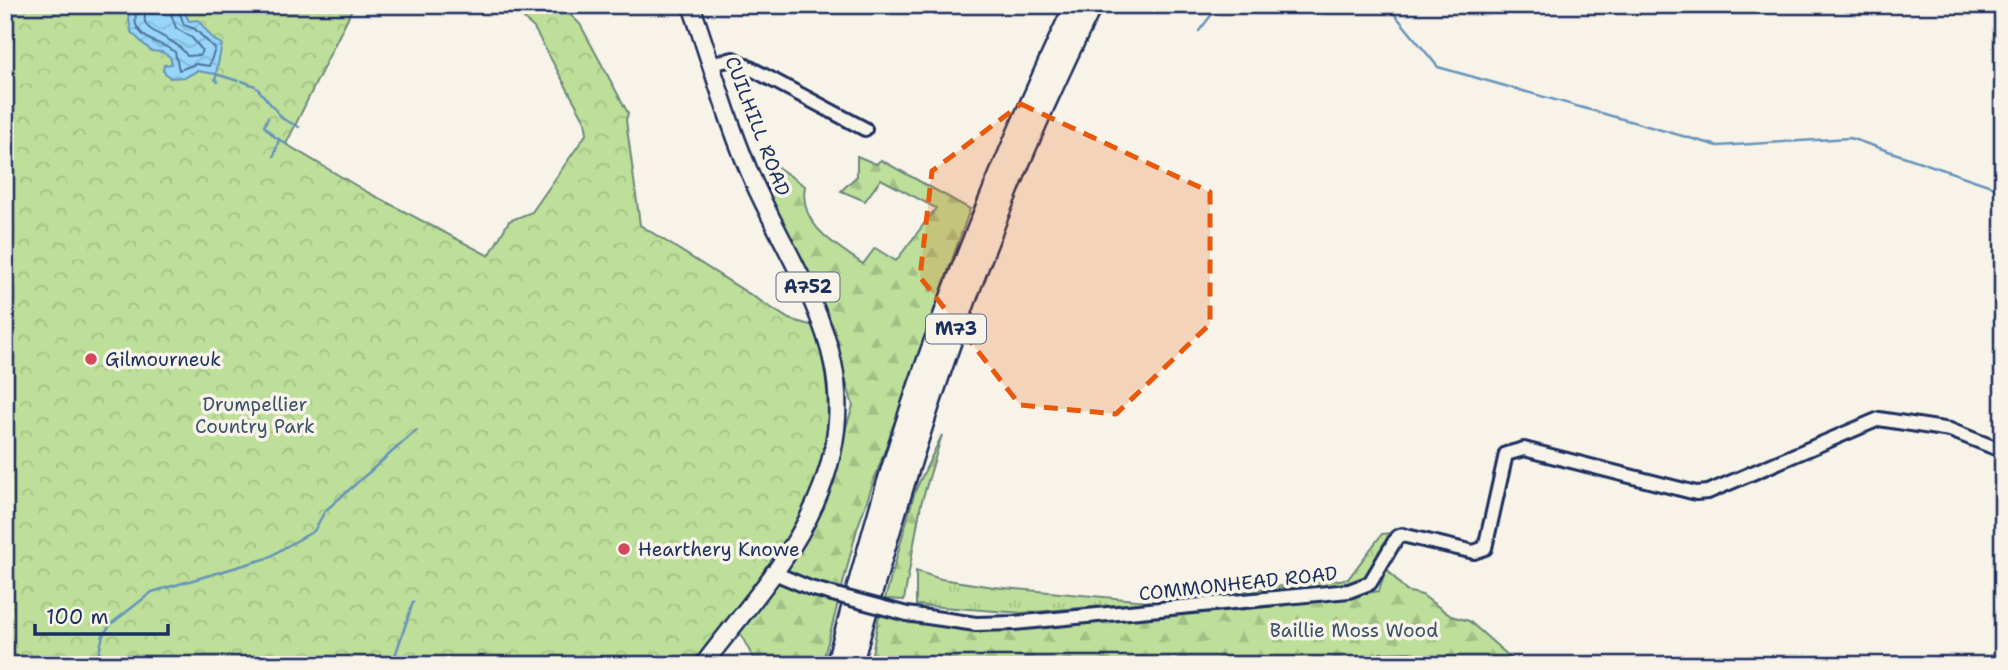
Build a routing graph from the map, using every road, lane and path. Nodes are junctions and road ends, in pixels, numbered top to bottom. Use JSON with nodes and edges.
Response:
{"nodes":[{"id":1,"x":691,"y":5,"type":"edge"},
{"id":2,"x":1074,"y":5,"type":"edge"},
{"id":3,"x":1092,"y":5,"type":"edge"},
{"id":4,"x":711,"y":64,"type":"junction"},
{"id":5,"x":865,"y":129,"type":"dead end"},
{"id":6,"x":2003,"y":452,"type":"edge"},
{"id":7,"x":772,"y":572,"type":"junction"},
{"id":8,"x":2003,"y":651,"type":"edge"},
{"id":9,"x":703,"y":665,"type":"edge"},
{"id":10,"x":836,"y":665,"type":"edge"},
{"id":11,"x":852,"y":665,"type":"edge"},
{"id":12,"x":1999,"y":665,"type":"edge"}],
"edges":[{"from":1,"to":4,"type":"main road","name":"CUILHILL ROAD","number":"A752"},
{"from":2,"to":10,"type":"highway","number":"M73"},
{"from":3,"to":11,"type":"highway","number":"M73"},
{"from":4,"to":5,"type":"street"},
{"from":4,"to":7,"type":"main road","name":"CUILHILL ROAD","number":"A752"},
{"from":6,"to":7,"type":"street","name":"COMMONHEAD ROAD","bridge":true},
{"from":7,"to":9,"type":"main road","number":"A752"},
{"from":8,"to":12,"type":"street"}]}
